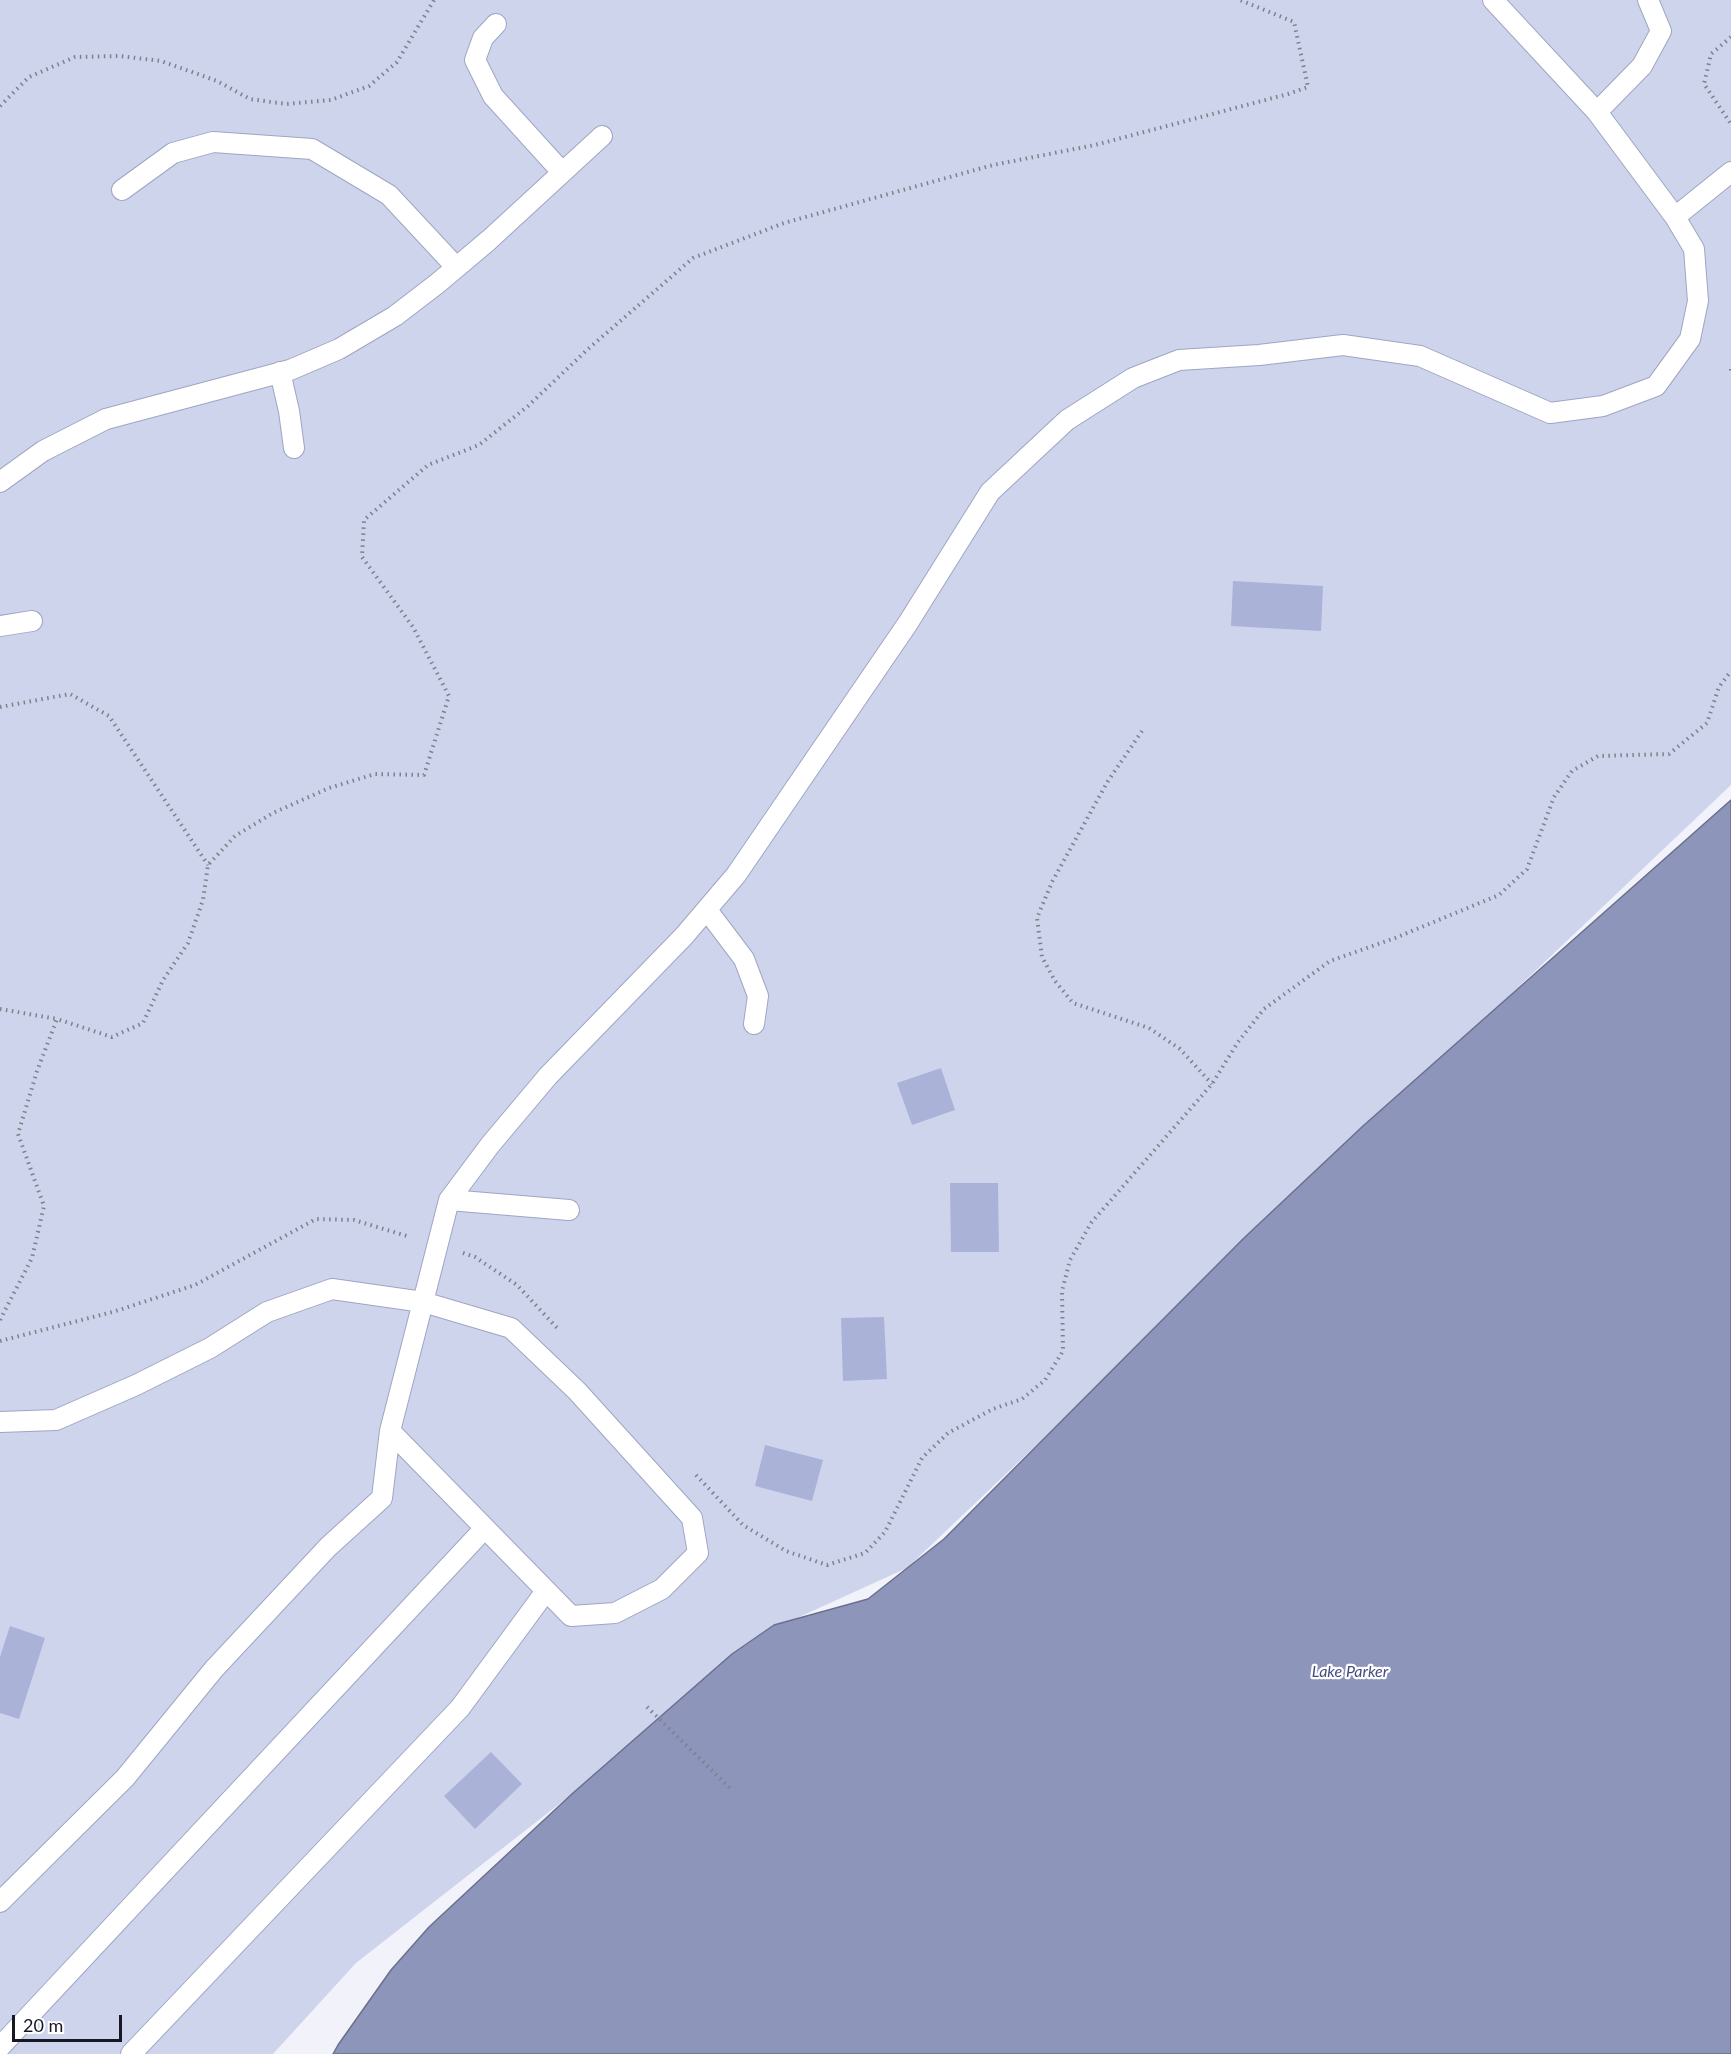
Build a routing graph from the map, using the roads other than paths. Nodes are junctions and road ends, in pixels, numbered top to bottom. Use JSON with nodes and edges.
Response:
{"nodes":[{"id":1,"x":1493,"y":0,"type":"edge"},
{"id":2,"x":1648,"y":0,"type":"edge"},
{"id":3,"x":496,"y":24,"type":"dead end"},
{"id":4,"x":1597,"y":112,"type":"junction"},
{"id":5,"x":602,"y":135,"type":"dead end"},
{"id":6,"x":561,"y":171,"type":"junction"},
{"id":7,"x":1731,"y":172,"type":"edge"},
{"id":8,"x":122,"y":190,"type":"dead end"},
{"id":9,"x":1675,"y":217,"type":"junction"},
{"id":10,"x":456,"y":267,"type":"junction"},
{"id":11,"x":280,"y":372,"type":"junction"},
{"id":12,"x":294,"y":448,"type":"dead end"},
{"id":13,"x":0,"y":482,"type":"edge"},
{"id":14,"x":32,"y":621,"type":"dead end"},
{"id":15,"x":0,"y":626,"type":"edge"},
{"id":16,"x":707,"y":909,"type":"junction"},
{"id":17,"x":754,"y":1024,"type":"dead end"},
{"id":18,"x":449,"y":1200,"type":"junction"},
{"id":19,"x":569,"y":1210,"type":"dead end"},
{"id":20,"x":423,"y":1302,"type":"junction"},
{"id":21,"x":0,"y":1422,"type":"edge"},
{"id":22,"x":390,"y":1431,"type":"junction"},
{"id":23,"x":485,"y":1528,"type":"junction"},
{"id":24,"x":546,"y":1591,"type":"junction"},
{"id":25,"x":0,"y":1902,"type":"edge"},
{"id":26,"x":0,"y":2047,"type":"edge"},
{"id":27,"x":131,"y":2054,"type":"edge"}],
"edges":[{"from":1,"to":4,"type":"lane"},
{"from":2,"to":4,"type":"lane"},
{"from":3,"to":6,"type":"lane"},
{"from":4,"to":9,"type":"lane"},
{"from":5,"to":6,"type":"lane"},
{"from":6,"to":10,"type":"lane"},
{"from":7,"to":9,"type":"lane"},
{"from":8,"to":10,"type":"lane"},
{"from":9,"to":16,"type":"lane"},
{"from":10,"to":11,"type":"lane"},
{"from":11,"to":12,"type":"lane"},
{"from":11,"to":13,"type":"lane"},
{"from":14,"to":15,"type":"lane"},
{"from":16,"to":17,"type":"lane"},
{"from":16,"to":18,"type":"lane"},
{"from":18,"to":19,"type":"lane"},
{"from":18,"to":20,"type":"lane"},
{"from":20,"to":21,"type":"lane"},
{"from":20,"to":22,"type":"lane"},
{"from":20,"to":24,"type":"lane"},
{"from":22,"to":23,"type":"lane"},
{"from":22,"to":25,"type":"lane"},
{"from":23,"to":24,"type":"lane"},
{"from":23,"to":26,"type":"lane"},
{"from":24,"to":27,"type":"lane"}]}
